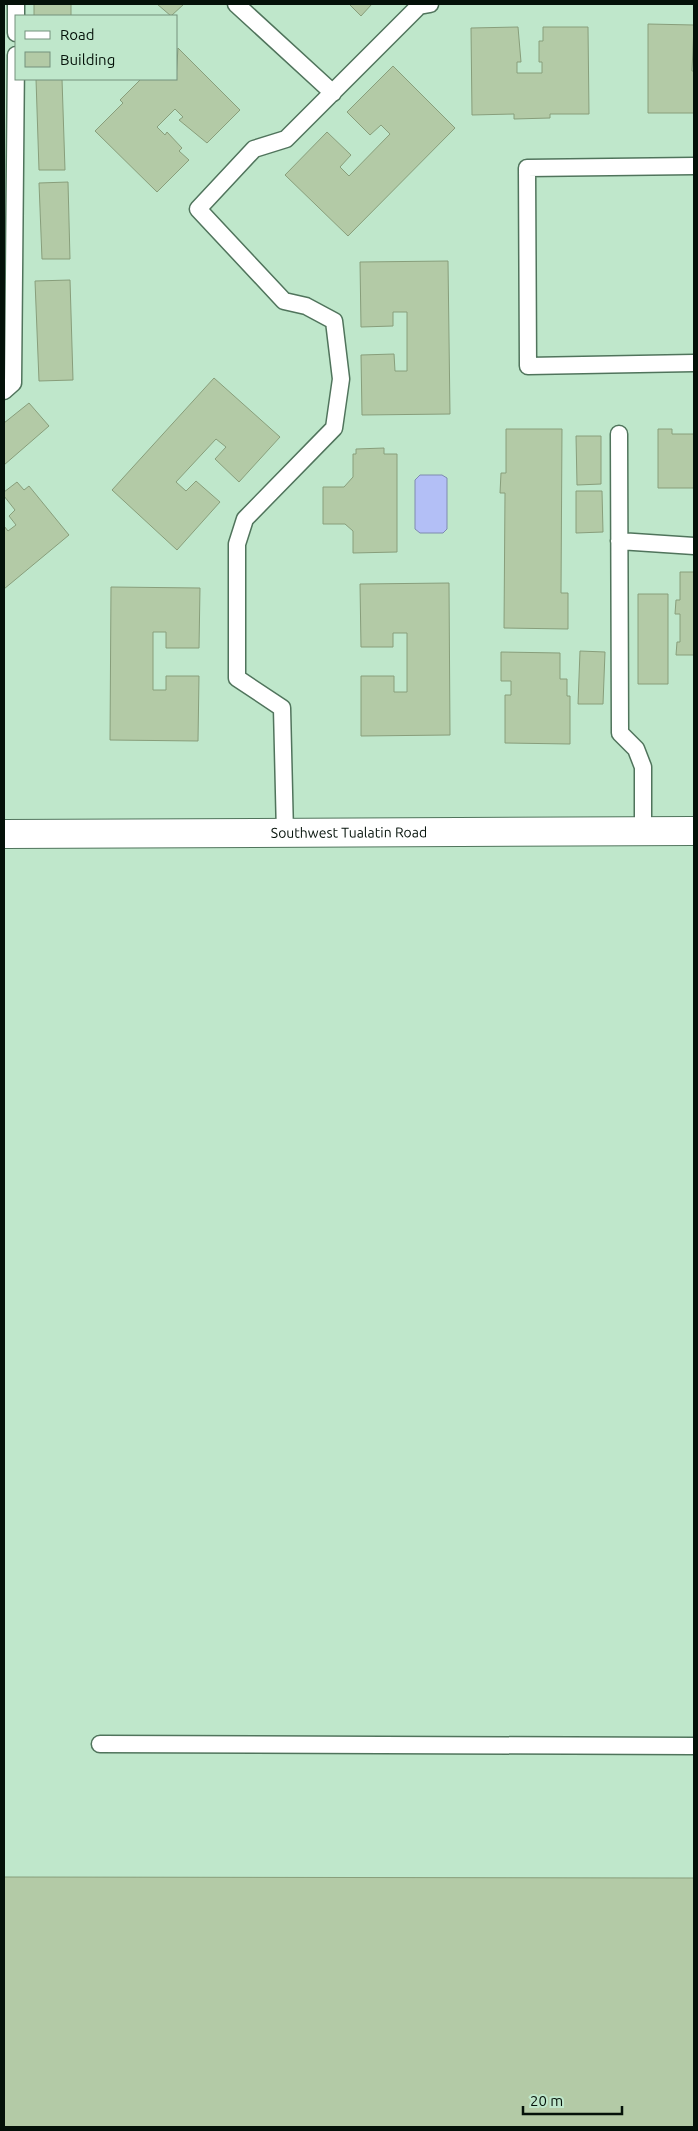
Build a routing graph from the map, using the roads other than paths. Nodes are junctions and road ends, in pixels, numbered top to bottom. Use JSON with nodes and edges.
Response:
{"nodes":[{"id":1,"x":236,"y":4,"type":"edge"},
{"id":2,"x":430,"y":4,"type":"edge"},
{"id":3,"x":16,"y":80,"type":"edge"},
{"id":4,"x":333,"y":93,"type":"junction"},
{"id":5,"x":694,"y":166,"type":"edge"},
{"id":6,"x":694,"y":363,"type":"edge"},
{"id":7,"x":4,"y":391,"type":"edge"},
{"id":8,"x":619,"y":434,"type":"dead end"},
{"id":9,"x":619,"y":541,"type":"junction"},
{"id":10,"x":694,"y":546,"type":"edge"},
{"id":11,"x":694,"y":831,"type":"edge"},
{"id":12,"x":643,"y":832,"type":"junction"},
{"id":13,"x":4,"y":834,"type":"edge"},
{"id":14,"x":286,"y":834,"type":"junction"},
{"id":15,"x":100,"y":1744,"type":"dead end"},
{"id":16,"x":694,"y":1746,"type":"edge"}],
"edges":[{"from":1,"to":4,"type":"lane"},
{"from":2,"to":4,"type":"lane"},
{"from":3,"to":7,"type":"lane"},
{"from":4,"to":14,"type":"lane"},
{"from":5,"to":6,"type":"lane"},
{"from":8,"to":9,"type":"lane"},
{"from":9,"to":10,"type":"lane"},
{"from":9,"to":12,"type":"lane"},
{"from":11,"to":12,"type":"main road","name":"Southwest Tualatin Road"},
{"from":12,"to":14,"type":"main road","name":"Southwest Tualatin Road"},
{"from":13,"to":14,"type":"main road","name":"Southwest Tualatin Road"},
{"from":15,"to":16,"type":"lane"}]}
